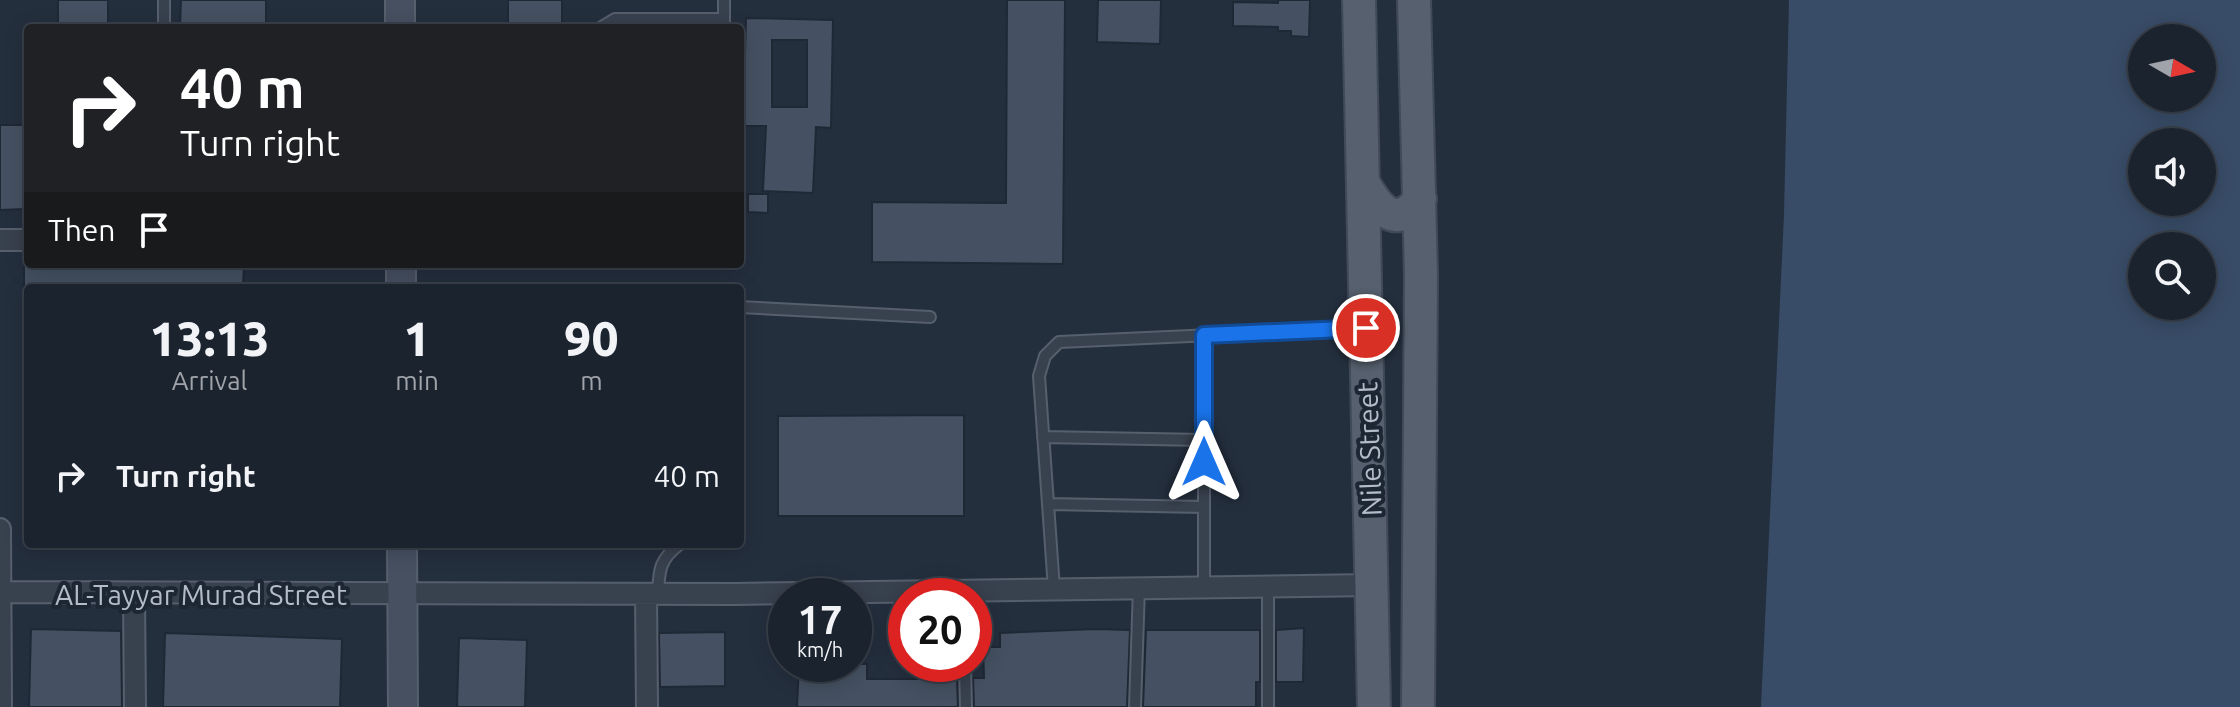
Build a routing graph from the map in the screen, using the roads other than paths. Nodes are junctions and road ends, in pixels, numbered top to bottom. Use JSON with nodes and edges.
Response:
{"nodes":[{"id":1,"x":164,"y":0,"type":"edge"},
{"id":2,"x":400,"y":0,"type":"edge"},
{"id":3,"x":724,"y":0,"type":"edge"},
{"id":4,"x":1359,"y":0,"type":"edge"},
{"id":5,"x":1414,"y":0,"type":"edge"},
{"id":6,"x":164,"y":24,"type":"edge"},
{"id":7,"x":400,"y":24,"type":"edge"},
{"id":8,"x":607,"y":24,"type":"edge"},
{"id":9,"x":724,"y":24,"type":"edge"},
{"id":10,"x":1364,"y":184,"type":"junction"},
{"id":11,"x":1420,"y":199,"type":"junction"},
{"id":12,"x":0,"y":240,"type":"edge"},
{"id":13,"x":24,"y":240,"type":"edge"},
{"id":14,"x":744,"y":307,"type":"edge"},
{"id":15,"x":930,"y":317,"type":"dead end"},
{"id":16,"x":1366,"y":328,"type":"junction"},
{"id":17,"x":1204,"y":335,"type":"junction"},
{"id":18,"x":1043,"y":437,"type":"junction"},
{"id":19,"x":1203,"y":440,"type":"junction"},
{"id":20,"x":1048,"y":504,"type":"junction"},
{"id":21,"x":1204,"y":507,"type":"junction"},
{"id":22,"x":0,"y":529,"type":"edge"},
{"id":23,"x":402,"y":548,"type":"edge"},
{"id":24,"x":675,"y":548,"type":"edge"},
{"id":25,"x":1268,"y":585,"type":"junction"},
{"id":26,"x":1373,"y":585,"type":"junction"},
{"id":27,"x":1204,"y":586,"type":"junction"},
{"id":28,"x":1139,"y":587,"type":"junction"},
{"id":29,"x":1054,"y":589,"type":"junction"},
{"id":30,"x":0,"y":592,"type":"edge"},
{"id":31,"x":992,"y":592,"type":"edge"},
{"id":32,"x":652,"y":593,"type":"junction"},
{"id":33,"x":888,"y":593,"type":"edge"},
{"id":34,"x":134,"y":595,"type":"junction"},
{"id":35,"x":402,"y":595,"type":"junction"},
{"id":36,"x":965,"y":682,"type":"edge"},
{"id":37,"x":1,"y":707,"type":"edge"},
{"id":38,"x":135,"y":707,"type":"edge"},
{"id":39,"x":403,"y":707,"type":"edge"},
{"id":40,"x":647,"y":707,"type":"edge"},
{"id":41,"x":966,"y":707,"type":"edge"},
{"id":42,"x":1135,"y":707,"type":"edge"},
{"id":43,"x":1268,"y":707,"type":"edge"},
{"id":44,"x":1374,"y":707,"type":"edge"},
{"id":45,"x":1418,"y":707,"type":"edge"}],
"edges":[{"from":1,"to":6,"type":"lane"},
{"from":2,"to":7,"type":"main road"},
{"from":3,"to":9,"type":"lane"},
{"from":4,"to":10,"type":"main road","name":"Nile Street"},
{"from":5,"to":11,"type":"main road","name":"Nile Street"},
{"from":8,"to":9,"type":"lane"},
{"from":10,"to":11,"type":"main road"},
{"from":10,"to":16,"type":"main road","name":"Nile Street"},
{"from":11,"to":45,"type":"main road","name":"Nile Street"},
{"from":12,"to":13,"type":"street"},
{"from":14,"to":15,"type":"lane"},
{"from":16,"to":17,"type":"lane"},
{"from":16,"to":26,"type":"main road","name":"Nile Street"},
{"from":17,"to":18,"type":"lane"},
{"from":17,"to":19,"type":"lane"},
{"from":18,"to":19,"type":"lane"},
{"from":18,"to":20,"type":"lane"},
{"from":19,"to":21,"type":"lane"},
{"from":20,"to":21,"type":"lane"},
{"from":20,"to":29,"type":"lane"},
{"from":21,"to":27,"type":"lane"},
{"from":22,"to":30,"type":"street"},
{"from":23,"to":35,"type":"main road"},
{"from":24,"to":32,"type":"lane"},
{"from":25,"to":26,"type":"street","name":"AL-Tayyar Murad Street"},
{"from":25,"to":27,"type":"street","name":"AL-Tayyar Murad Street"},
{"from":25,"to":43,"type":"lane"},
{"from":26,"to":44,"type":"main road","name":"Nile Street"},
{"from":27,"to":28,"type":"street","name":"AL-Tayyar Murad Street"},
{"from":28,"to":29,"type":"street","name":"AL-Tayyar Murad Street"},
{"from":28,"to":42,"type":"lane"},
{"from":29,"to":31,"type":"street","name":"AL-Tayyar Murad Street"},
{"from":30,"to":34,"type":"street","name":"AL-Tayyar Murad Street"},
{"from":30,"to":37,"type":"street"},
{"from":32,"to":33,"type":"street","name":"AL-Tayyar Murad Street"},
{"from":32,"to":35,"type":"street","name":"AL-Tayyar Murad Street"},
{"from":32,"to":40,"type":"street"},
{"from":34,"to":35,"type":"street","name":"AL-Tayyar Murad Street"},
{"from":34,"to":38,"type":"street"},
{"from":35,"to":39,"type":"main road"},
{"from":36,"to":41,"type":"lane"}]}
